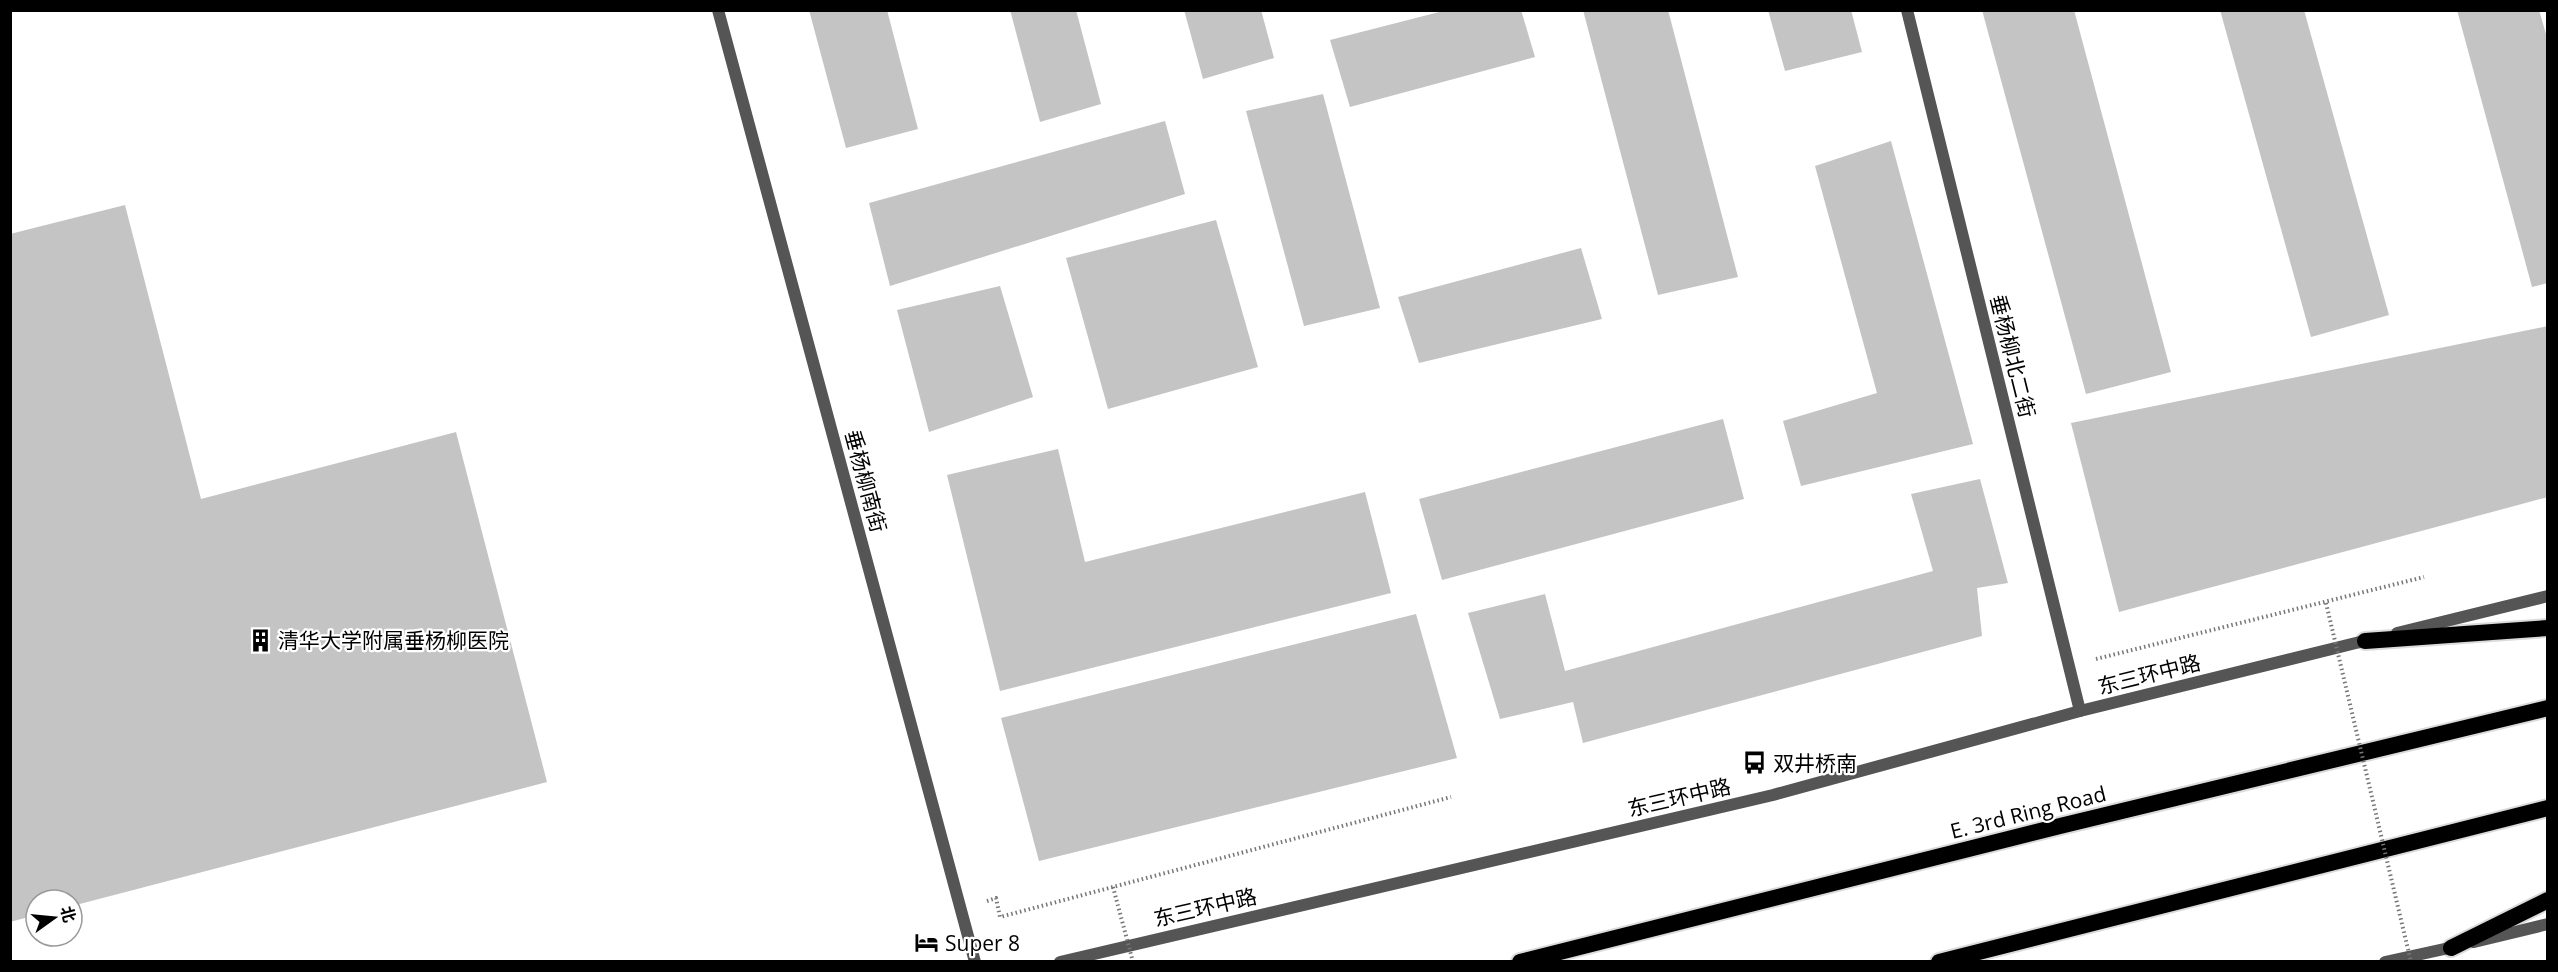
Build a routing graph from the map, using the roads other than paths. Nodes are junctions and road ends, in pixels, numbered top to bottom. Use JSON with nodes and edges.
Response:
{"nodes":[{"id":1,"x":718,"y":10,"type":"edge"},
{"id":2,"x":1907,"y":10,"type":"edge"},
{"id":3,"x":2547,"y":596,"type":"edge"},
{"id":4,"x":2547,"y":628,"type":"edge"},
{"id":5,"x":2365,"y":641,"type":"junction"},
{"id":6,"x":2547,"y":708,"type":"edge"},
{"id":7,"x":2080,"y":711,"type":"junction"},
{"id":8,"x":2547,"y":808,"type":"edge"},
{"id":9,"x":2547,"y":900,"type":"edge"},
{"id":10,"x":2547,"y":924,"type":"edge"},
{"id":11,"x":2451,"y":948,"type":"junction"},
{"id":12,"x":975,"y":962,"type":"edge"},
{"id":13,"x":1060,"y":962,"type":"edge"},
{"id":14,"x":1520,"y":962,"type":"edge"},
{"id":15,"x":1939,"y":962,"type":"edge"},
{"id":16,"x":2385,"y":962,"type":"edge"}],
"edges":[{"from":1,"to":12,"type":"street","name":"垂杨柳南街"},
{"from":2,"to":7,"type":"street","name":"垂杨柳北二街"},
{"from":3,"to":5,"type":"street","name":"东三环中路"},
{"from":4,"to":5,"type":"highway"},
{"from":5,"to":7,"type":"street","name":"东三环中路"},
{"from":6,"to":14,"type":"highway","name":"E. 3rd Ring Road"},
{"from":7,"to":13,"type":"street","name":"东三环中路"},
{"from":8,"to":15,"type":"highway"},
{"from":9,"to":11,"type":"highway"},
{"from":10,"to":11,"type":"street"},
{"from":11,"to":16,"type":"street"}]}
